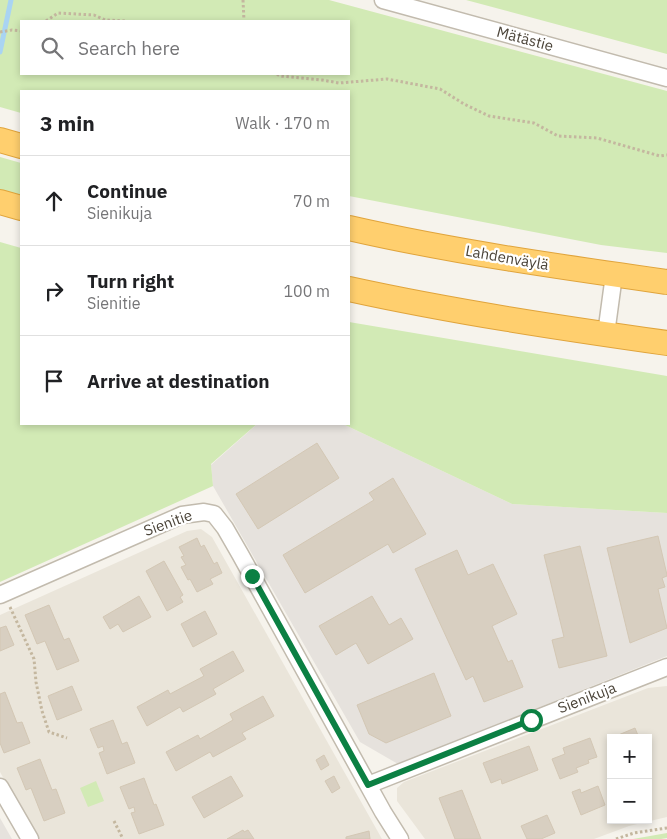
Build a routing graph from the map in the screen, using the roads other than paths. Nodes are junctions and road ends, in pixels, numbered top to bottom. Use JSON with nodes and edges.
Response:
{"nodes":[{"id":1,"x":384,"y":0,"type":"edge"},
{"id":2,"x":667,"y":78,"type":"edge"},
{"id":3,"x":0,"y":140,"type":"edge"},
{"id":4,"x":20,"y":146,"type":"edge"},
{"id":5,"x":0,"y":202,"type":"edge"},
{"id":6,"x":20,"y":208,"type":"edge"},
{"id":7,"x":350,"y":228,"type":"edge"},
{"id":8,"x":614,"y":275,"type":"junction"},
{"id":9,"x":667,"y":282,"type":"edge"},
{"id":10,"x":350,"y":289,"type":"edge"},
{"id":11,"x":606,"y":334,"type":"junction"},
{"id":12,"x":667,"y":343,"type":"edge"},
{"id":13,"x":4,"y":600,"type":"edge"},
{"id":14,"x":667,"y":667,"type":"edge"},
{"id":15,"x":368,"y":785,"type":"junction"},
{"id":16,"x":0,"y":788,"type":"edge"},
{"id":17,"x":30,"y":839,"type":"edge"},
{"id":18,"x":400,"y":839,"type":"edge"}],
"edges":[{"from":1,"to":2,"type":"street","name":"Mätästie"},
{"from":3,"to":4,"type":"highway"},
{"from":5,"to":6,"type":"highway"},
{"from":7,"to":8,"type":"highway","name":"Lahdenväylä"},
{"from":8,"to":9,"type":"highway","name":"Lahdenväylä"},
{"from":8,"to":11,"type":"street"},
{"from":10,"to":11,"type":"highway"},
{"from":11,"to":12,"type":"highway"},
{"from":13,"to":15,"type":"street","name":"Sienitie"},
{"from":14,"to":15,"type":"street","name":"Sienikuja"},
{"from":15,"to":18,"type":"street","name":"Sienitie"},
{"from":16,"to":17,"type":"street"}]}
